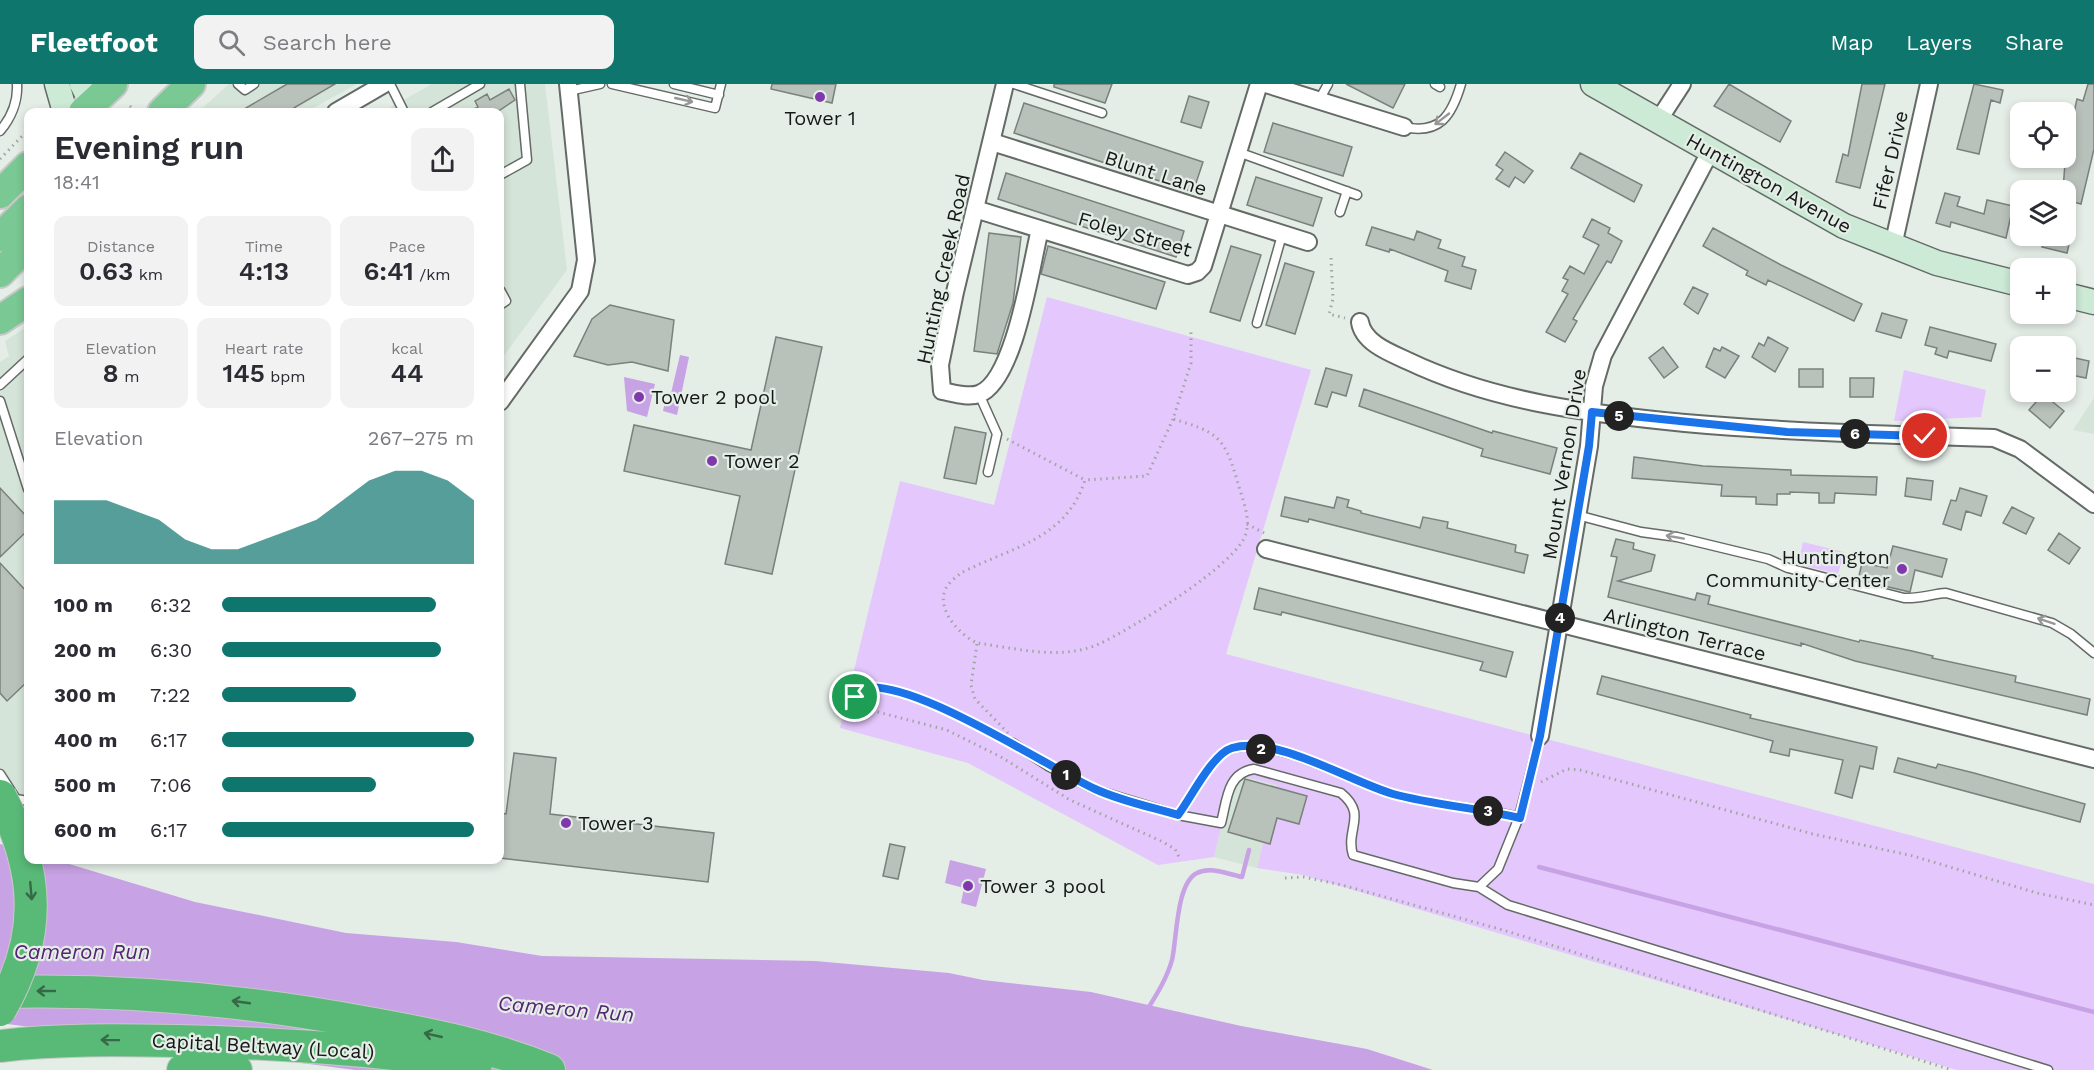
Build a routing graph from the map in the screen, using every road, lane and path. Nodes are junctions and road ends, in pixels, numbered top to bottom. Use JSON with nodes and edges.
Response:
{"nodes":[{"id":1,"x":16,"y":84,"type":"edge"},
{"id":2,"x":57,"y":84,"type":"edge"},
{"id":3,"x":191,"y":84,"type":"edge"},
{"id":4,"x":238,"y":84,"type":"edge"},
{"id":5,"x":254,"y":84,"type":"edge"},
{"id":6,"x":384,"y":84,"type":"edge"},
{"id":7,"x":390,"y":84,"type":"edge"},
{"id":8,"x":480,"y":84,"type":"edge"},
{"id":9,"x":520,"y":84,"type":"edge"},
{"id":10,"x":600,"y":84,"type":"edge"},
{"id":11,"x":612,"y":84,"type":"edge"},
{"id":12,"x":674,"y":84,"type":"edge"},
{"id":13,"x":722,"y":84,"type":"edge"},
{"id":14,"x":1005,"y":84,"type":"edge"},
{"id":15,"x":1014,"y":84,"type":"edge"},
{"id":16,"x":1259,"y":84,"type":"edge"},
{"id":17,"x":1266,"y":84,"type":"edge"},
{"id":18,"x":1328,"y":84,"type":"edge"},
{"id":19,"x":1461,"y":84,"type":"edge"},
{"id":20,"x":1593,"y":84,"type":"edge"},
{"id":21,"x":1682,"y":84,"type":"edge"},
{"id":22,"x":1929,"y":84,"type":"edge"},
{"id":23,"x":568,"y":87,"type":"edge"},
{"id":24,"x":121,"y":95,"type":"edge"},
{"id":25,"x":719,"y":95,"type":"junction"},
{"id":26,"x":1318,"y":102,"type":"junction"},
{"id":27,"x":85,"y":107,"type":"edge"},
{"id":28,"x":132,"y":108,"type":"edge"},
{"id":29,"x":166,"y":108,"type":"edge"},
{"id":30,"x":343,"y":108,"type":"edge"},
{"id":31,"x":402,"y":108,"type":"edge"},
{"id":32,"x":439,"y":108,"type":"edge"},
{"id":33,"x":1102,"y":113,"type":"dead end"},
{"id":34,"x":1658,"y":121,"type":"junction"},
{"id":35,"x":1404,"y":127,"type":"joint"},
{"id":36,"x":0,"y":131,"type":"edge"},
{"id":37,"x":24,"y":134,"type":"edge"},
{"id":38,"x":992,"y":142,"type":"junction"},
{"id":39,"x":1238,"y":152,"type":"junction"},
{"id":40,"x":1710,"y":152,"type":"junction"},
{"id":41,"x":0,"y":159,"type":"edge"},
{"id":42,"x":24,"y":169,"type":"edge"},
{"id":43,"x":504,"y":173,"type":"edge"},
{"id":44,"x":1347,"y":191,"type":"junction"},
{"id":45,"x":0,"y":194,"type":"edge"},
{"id":46,"x":1357,"y":195,"type":"dead end"},
{"id":47,"x":975,"y":209,"type":"junction"},
{"id":48,"x":1340,"y":212,"type":"dead end"},
{"id":49,"x":24,"y":213,"type":"edge"},
{"id":50,"x":1219,"y":216,"type":"junction"},
{"id":51,"x":1040,"y":229,"type":"junction"},
{"id":52,"x":1282,"y":235,"type":"junction"},
{"id":53,"x":0,"y":237,"type":"edge"},
{"id":54,"x":1308,"y":242,"type":"dead end"},
{"id":55,"x":1893,"y":246,"type":"junction"},
{"id":56,"x":24,"y":249,"type":"edge"},
{"id":57,"x":1331,"y":258,"type":"dead end"},
{"id":58,"x":0,"y":273,"type":"edge"},
{"id":59,"x":2010,"y":281,"type":"edge"},
{"id":60,"x":2076,"y":298,"type":"edge"},
{"id":61,"x":2094,"y":302,"type":"edge"},
{"id":62,"x":24,"y":304,"type":"edge"},
{"id":63,"x":0,"y":320,"type":"edge"},
{"id":64,"x":1360,"y":322,"type":"joint"},
{"id":65,"x":1257,"y":323,"type":"dead end"},
{"id":66,"x":1191,"y":330,"type":"dead end"},
{"id":67,"x":24,"y":363,"type":"edge"},
{"id":68,"x":0,"y":385,"type":"edge"},
{"id":69,"x":979,"y":394,"type":"junction"},
{"id":70,"x":504,"y":397,"type":"edge"},
{"id":71,"x":0,"y":401,"type":"edge"},
{"id":72,"x":1592,"y":412,"type":"junction"},
{"id":73,"x":1173,"y":419,"type":"junction"},
{"id":74,"x":998,"y":434,"type":"junction"},
{"id":75,"x":988,"y":472,"type":"dead end"},
{"id":76,"x":24,"y":476,"type":"edge"},
{"id":77,"x":1085,"y":480,"type":"junction"},
{"id":78,"x":2094,"y":504,"type":"edge"},
{"id":79,"x":1577,"y":515,"type":"junction"},
{"id":80,"x":1266,"y":549,"type":"dead end"},
{"id":81,"x":1559,"y":623,"type":"junction"},
{"id":82,"x":977,"y":643,"type":"junction"},
{"id":83,"x":2094,"y":653,"type":"edge"},
{"id":84,"x":1540,"y":736,"type":"joint"},
{"id":85,"x":1013,"y":743,"type":"junction"},
{"id":86,"x":2094,"y":759,"type":"edge"},
{"id":87,"x":0,"y":774,"type":"edge"},
{"id":88,"x":1528,"y":785,"type":"junction"},
{"id":89,"x":0,"y":796,"type":"edge"},
{"id":90,"x":24,"y":800,"type":"edge"},
{"id":91,"x":1178,"y":815,"type":"junction"},
{"id":92,"x":1520,"y":818,"type":"junction"},
{"id":93,"x":24,"y":854,"type":"edge"},
{"id":94,"x":1179,"y":859,"type":"dead end"},
{"id":95,"x":26,"y":864,"type":"edge"},
{"id":96,"x":1285,"y":878,"type":"dead end"},
{"id":97,"x":1479,"y":887,"type":"junction"},
{"id":98,"x":2094,"y":905,"type":"edge"},
{"id":99,"x":0,"y":992,"type":"edge"},
{"id":100,"x":0,"y":1010,"type":"edge"},
{"id":101,"x":0,"y":1046,"type":"edge"},
{"id":102,"x":183,"y":1070,"type":"edge"},
{"id":103,"x":236,"y":1070,"type":"edge"},
{"id":104,"x":524,"y":1070,"type":"edge"},
{"id":105,"x":549,"y":1070,"type":"edge"},
{"id":106,"x":1952,"y":1070,"type":"edge"},
{"id":107,"x":2048,"y":1070,"type":"edge"}],
"edges":[{"from":1,"to":36,"type":"lane"},
{"from":2,"to":27,"type":"main road"},
{"from":3,"to":29,"type":"highway"},
{"from":4,"to":5,"type":"lane"},
{"from":6,"to":30,"type":"street"},
{"from":7,"to":31,"type":"lane"},
{"from":8,"to":32,"type":"lane"},
{"from":9,"to":43,"type":"lane"},
{"from":10,"to":23,"type":"lane"},
{"from":11,"to":25,"type":"lane","one_way":true},
{"from":12,"to":25,"type":"lane"},
{"from":13,"to":25,"type":"lane"},
{"from":14,"to":38,"type":"street","name":"Hunting Creek Road"},
{"from":15,"to":33,"type":"lane"},
{"from":16,"to":39,"type":"street","name":"Foley Street"},
{"from":17,"to":26,"type":"street"},
{"from":18,"to":26,"type":"lane"},
{"from":19,"to":35,"type":"lane","one_way":true},
{"from":20,"to":34,"type":"main road","name":"Huntington Avenue"},
{"from":21,"to":34,"type":"street"},
{"from":22,"to":55,"type":"street","name":"Fifer Drive"},
{"from":23,"to":70,"type":"street"},
{"from":24,"to":27,"type":"highway"},
{"from":24,"to":28,"type":"path"},
{"from":26,"to":35,"type":"street"},
{"from":34,"to":40,"type":"main road","name":"Huntington Avenue"},
{"from":37,"to":41,"type":"path"},
{"from":38,"to":47,"type":"street","name":"Hunting Creek Road"},
{"from":38,"to":50,"type":"street","name":"Blunt Lane"},
{"from":39,"to":44,"type":"lane"},
{"from":39,"to":50,"type":"street","name":"Foley Street"},
{"from":40,"to":55,"type":"main road","name":"Huntington Avenue"},
{"from":40,"to":72,"type":"street","name":"Mount Vernon Drive"},
{"from":42,"to":45,"type":"highway"},
{"from":44,"to":46,"type":"lane"},
{"from":44,"to":48,"type":"lane"},
{"from":47,"to":51,"type":"street","name":"Foley Street"},
{"from":47,"to":69,"type":"street","name":"Hunting Creek Road"},
{"from":49,"to":53,"type":"highway"},
{"from":50,"to":51,"type":"street","name":"Foley Street"},
{"from":50,"to":52,"type":"street","name":"Blunt Lane"},
{"from":51,"to":69,"type":"street"},
{"from":52,"to":54,"type":"street","name":"Blunt Lane"},
{"from":52,"to":65,"type":"lane"},
{"from":55,"to":59,"type":"main road","name":"Huntington Avenue"},
{"from":56,"to":58,"type":"highway"},
{"from":57,"to":64,"type":"path"},
{"from":60,"to":61,"type":"main road"},
{"from":62,"to":63,"type":"highway"},
{"from":64,"to":72,"type":"street"},
{"from":66,"to":73,"type":"path"},
{"from":67,"to":68,"type":"lane"},
{"from":69,"to":74,"type":"lane"},
{"from":71,"to":76,"type":"lane"},
{"from":72,"to":78,"type":"street"},
{"from":72,"to":79,"type":"street","name":"Mount Vernon Drive"},
{"from":73,"to":77,"type":"path"},
{"from":73,"to":82,"type":"path"},
{"from":74,"to":75,"type":"lane"},
{"from":74,"to":77,"type":"path"},
{"from":77,"to":82,"type":"path"},
{"from":79,"to":81,"type":"street","name":"Mount Vernon Drive"},
{"from":83,"to":79,"type":"lane","one_way":true},
{"from":80,"to":81,"type":"street","name":"Arlington Terrace"},
{"from":81,"to":84,"type":"street","name":"Mount Vernon Drive"},
{"from":81,"to":86,"type":"street","name":"Arlington Terrace"},
{"from":82,"to":85,"type":"path"},
{"from":84,"to":88,"type":"lane"},
{"from":85,"to":91,"type":"lane"},
{"from":85,"to":94,"type":"path"},
{"from":87,"to":90,"type":"lane"},
{"from":88,"to":92,"type":"lane"},
{"from":88,"to":98,"type":"path"},
{"from":89,"to":93,"type":"highway","one_way":true,"bridge":true},
{"from":91,"to":92,"type":"lane"},
{"from":91,"to":97,"type":"lane"},
{"from":92,"to":97,"type":"lane"},
{"from":95,"to":100,"type":"highway","one_way":true,"bridge":true},
{"from":96,"to":106,"type":"path"},
{"from":97,"to":107,"type":"lane"},
{"from":105,"to":99,"type":"highway","one_way":true},
{"from":104,"to":101,"type":"highway","name":"Capital Beltway (Local)","one_way":true},
{"from":102,"to":103,"type":"highway"}]}
